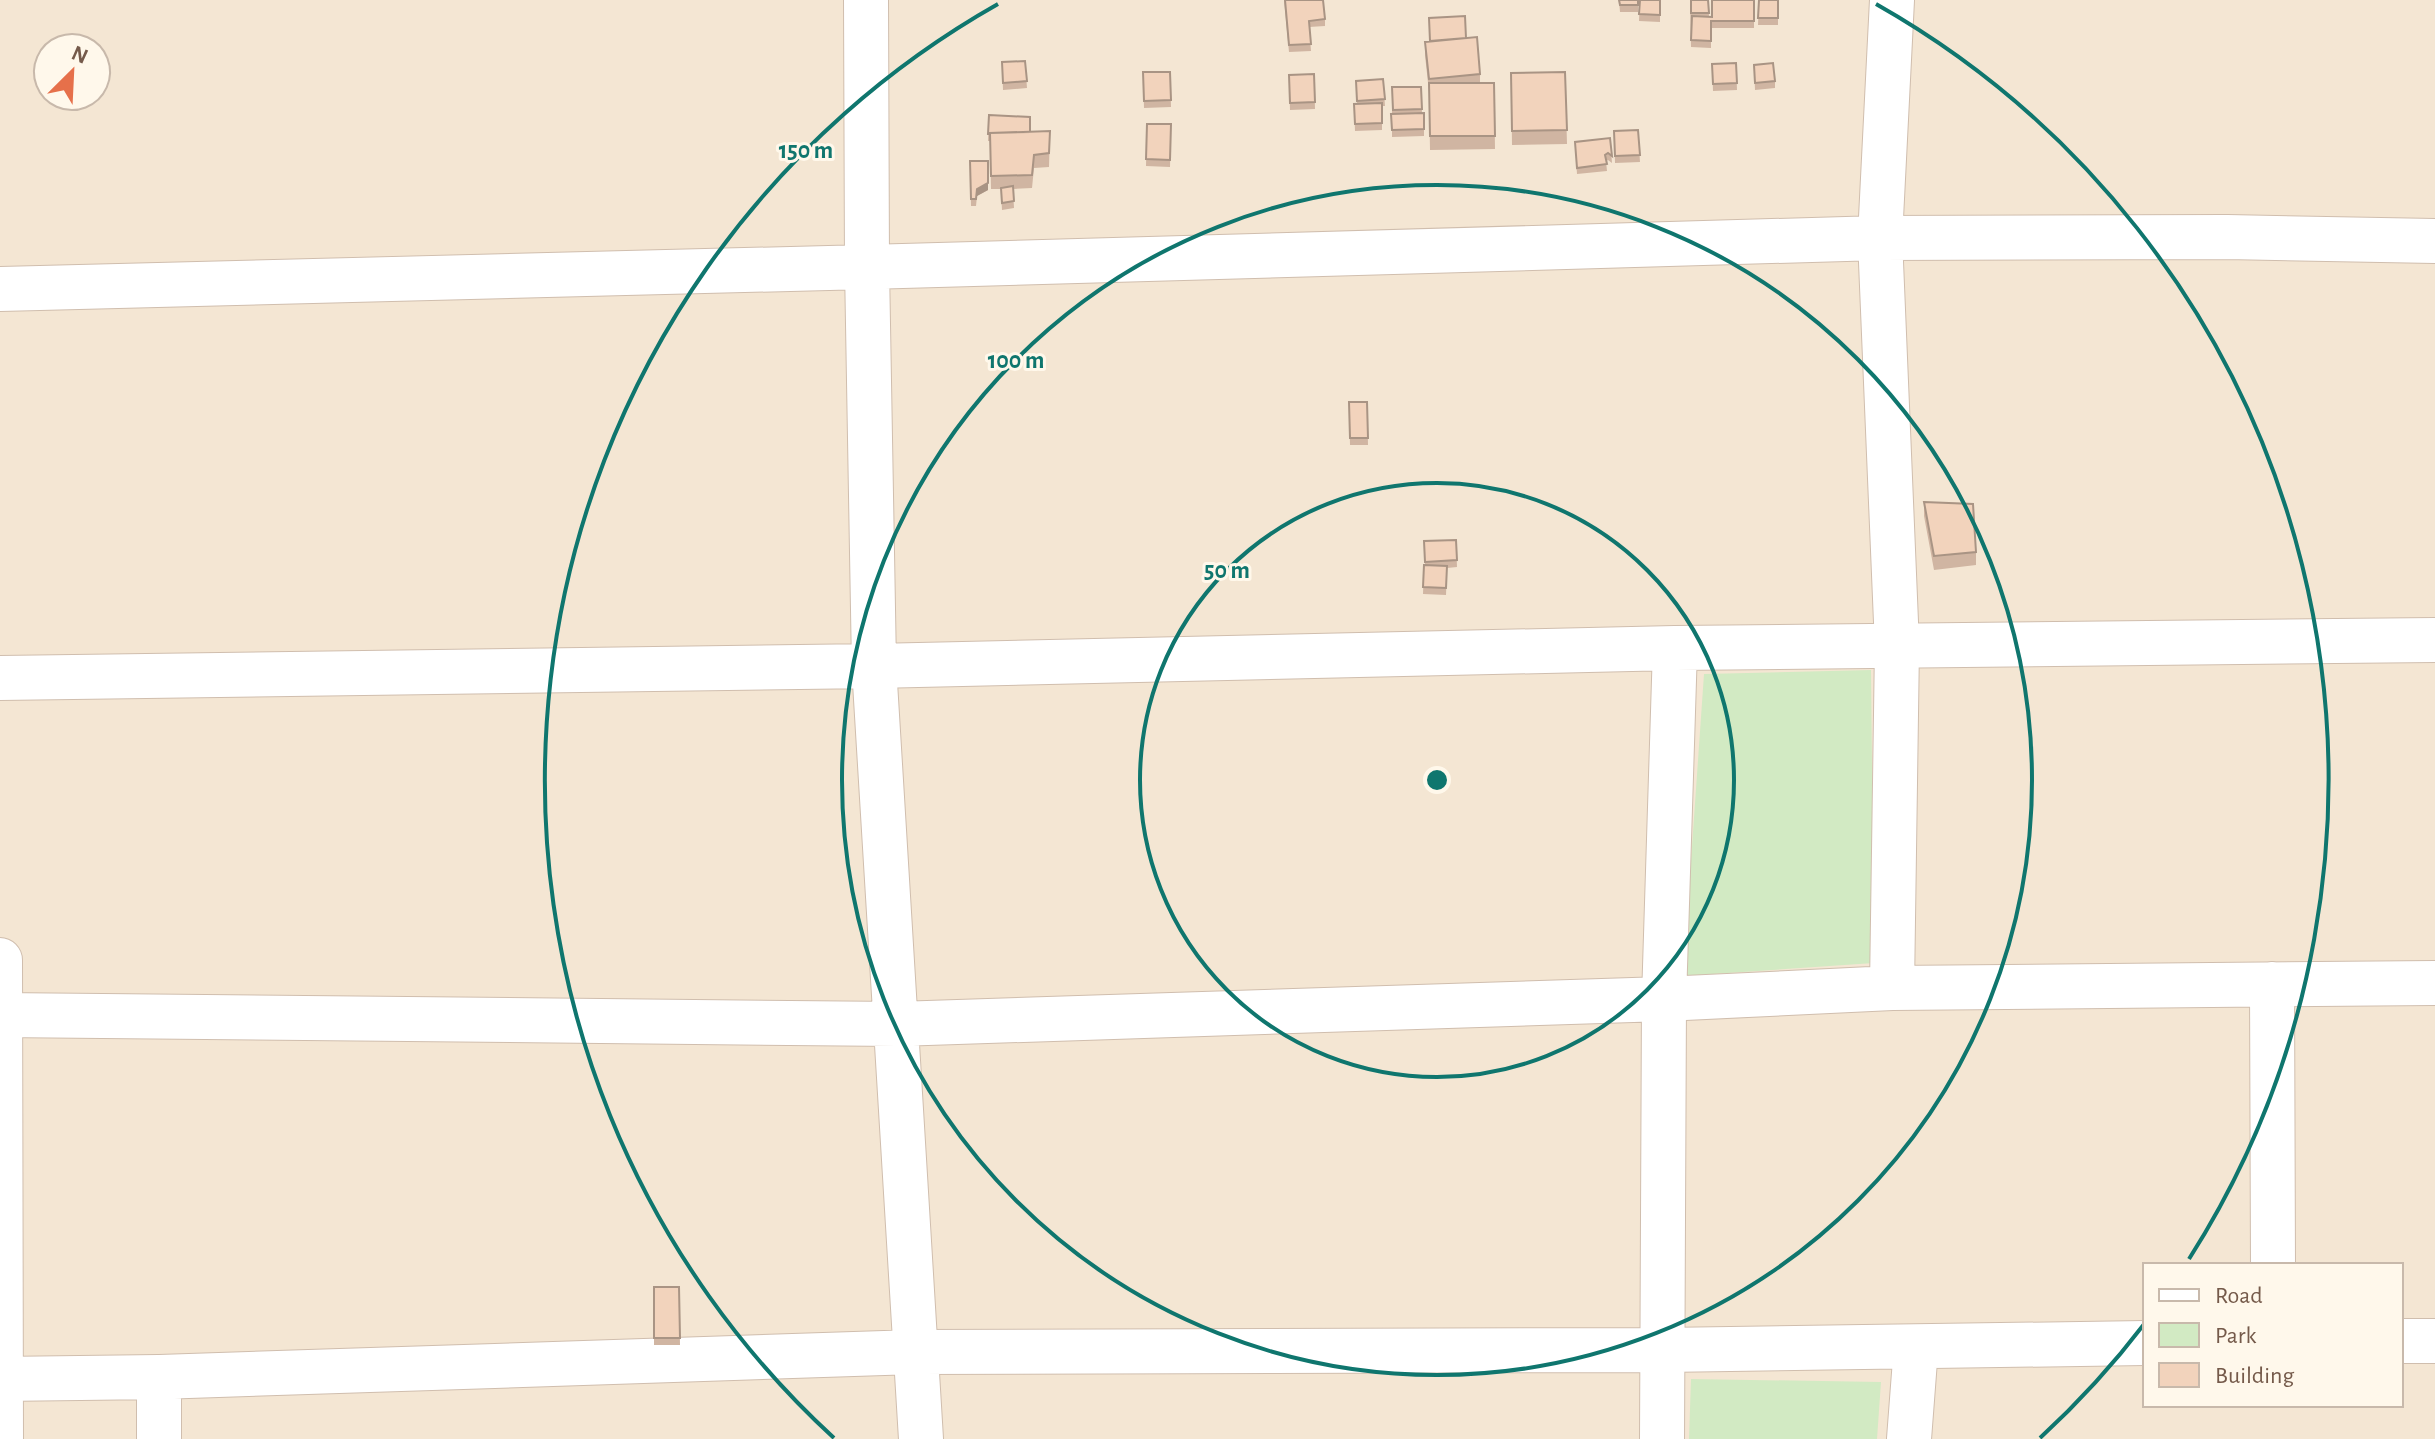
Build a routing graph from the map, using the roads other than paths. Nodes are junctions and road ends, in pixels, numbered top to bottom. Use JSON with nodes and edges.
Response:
{"nodes":[{"id":1,"x":866,"y":0,"type":"edge"},
{"id":2,"x":1892,"y":0,"type":"edge"},
{"id":3,"x":1880,"y":238,"type":"junction"},
{"id":4,"x":2435,"y":241,"type":"edge"},
{"id":5,"x":867,"y":267,"type":"junction"},
{"id":6,"x":0,"y":289,"type":"edge"},
{"id":7,"x":2435,"y":640,"type":"edge"},
{"id":8,"x":1897,"y":646,"type":"junction"},
{"id":9,"x":1675,"y":648,"type":"junction"},
{"id":10,"x":874,"y":666,"type":"junction"},
{"id":11,"x":0,"y":678,"type":"edge"},
{"id":12,"x":0,"y":960,"type":"edge"},
{"id":13,"x":2435,"y":983,"type":"edge"},
{"id":14,"x":2272,"y":984,"type":"junction"},
{"id":15,"x":1892,"y":988,"type":"junction"},
{"id":16,"x":1664,"y":999,"type":"junction"},
{"id":17,"x":0,"y":1015,"type":"edge"},
{"id":18,"x":897,"y":1024,"type":"junction"},
{"id":19,"x":2273,"y":1263,"type":"edge"},
{"id":20,"x":2403,"y":1341,"type":"edge"},
{"id":21,"x":2435,"y":1341,"type":"edge"},
{"id":22,"x":2143,"y":1343,"type":"edge"},
{"id":23,"x":1916,"y":1347,"type":"junction"},
{"id":24,"x":1664,"y":1350,"type":"junction"},
{"id":25,"x":915,"y":1352,"type":"junction"},
{"id":26,"x":159,"y":1377,"type":"junction"},
{"id":27,"x":1,"y":1379,"type":"edge"},
{"id":28,"x":1,"y":1439,"type":"edge"},
{"id":29,"x":159,"y":1439,"type":"edge"},
{"id":30,"x":921,"y":1439,"type":"edge"},
{"id":31,"x":1662,"y":1439,"type":"edge"},
{"id":32,"x":1909,"y":1439,"type":"edge"}],
"edges":[{"from":1,"to":5,"type":"street"},
{"from":2,"to":3,"type":"street"},
{"from":3,"to":4,"type":"street"},
{"from":3,"to":5,"type":"street"},
{"from":3,"to":8,"type":"street"},
{"from":5,"to":6,"type":"street"},
{"from":5,"to":10,"type":"street"},
{"from":7,"to":8,"type":"street"},
{"from":8,"to":9,"type":"street"},
{"from":8,"to":15,"type":"street"},
{"from":9,"to":10,"type":"street"},
{"from":9,"to":16,"type":"street"},
{"from":10,"to":11,"type":"street"},
{"from":10,"to":18,"type":"street"},
{"from":12,"to":17,"type":"street"},
{"from":13,"to":14,"type":"street"},
{"from":14,"to":15,"type":"street"},
{"from":14,"to":19,"type":"street"},
{"from":15,"to":16,"type":"street"},
{"from":16,"to":18,"type":"street"},
{"from":16,"to":24,"type":"street"},
{"from":17,"to":18,"type":"street"},
{"from":17,"to":27,"type":"street"},
{"from":18,"to":25,"type":"street"},
{"from":20,"to":21,"type":"street"},
{"from":22,"to":23,"type":"street"},
{"from":23,"to":24,"type":"street"},
{"from":23,"to":32,"type":"street"},
{"from":24,"to":25,"type":"street"},
{"from":24,"to":31,"type":"street"},
{"from":25,"to":26,"type":"street"},
{"from":25,"to":30,"type":"street"},
{"from":26,"to":27,"type":"street"},
{"from":26,"to":29,"type":"street"},
{"from":27,"to":28,"type":"street"}]}
